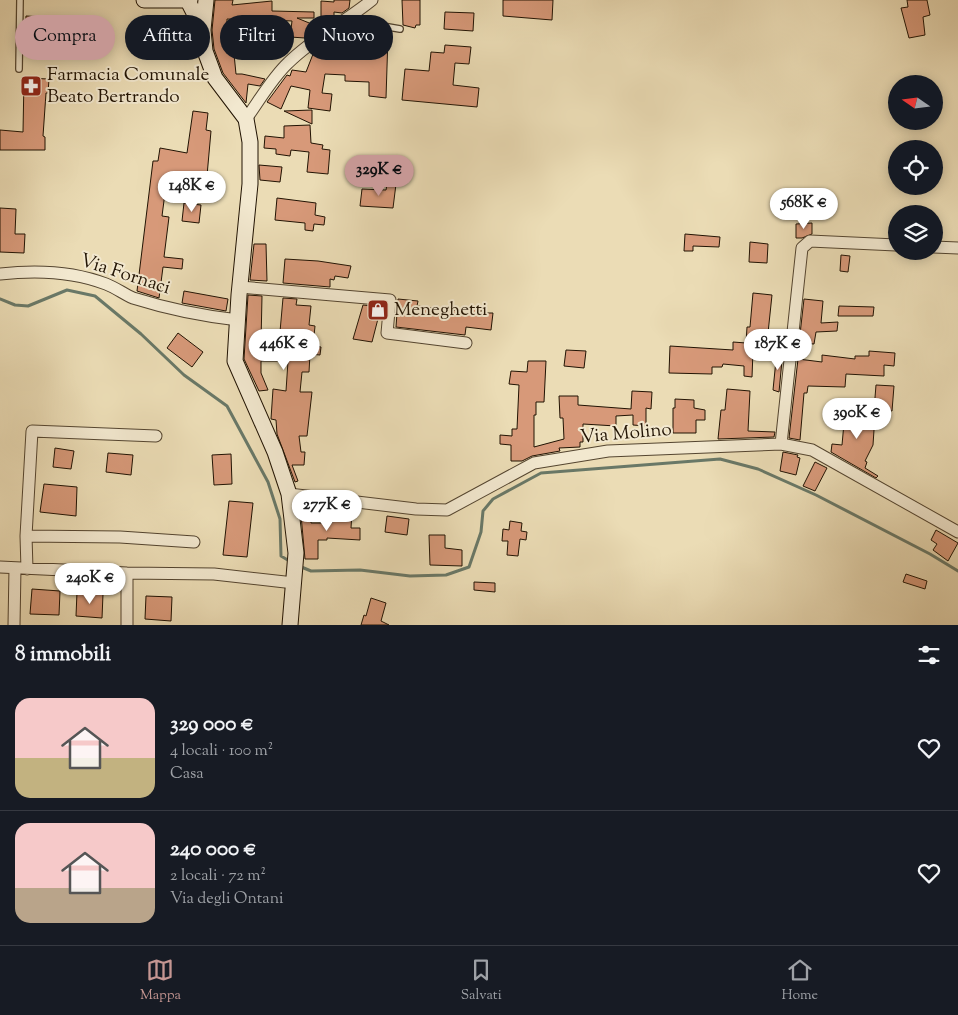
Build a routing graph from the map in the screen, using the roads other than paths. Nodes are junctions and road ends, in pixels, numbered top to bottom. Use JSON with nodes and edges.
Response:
{"nodes":[{"id":1,"x":20,"y":0,"type":"edge"},
{"id":2,"x":144,"y":0,"type":"edge"},
{"id":3,"x":189,"y":0,"type":"edge"},
{"id":4,"x":206,"y":0,"type":"edge"},
{"id":5,"x":372,"y":0,"type":"edge"},
{"id":6,"x":196,"y":15,"type":"edge"},
{"id":7,"x":204,"y":15,"type":"edge"},
{"id":8,"x":351,"y":15,"type":"edge"},
{"id":9,"x":393,"y":28,"type":"edge"},
{"id":10,"x":400,"y":29,"type":"dead end"},
{"id":11,"x":304,"y":48,"type":"edge"},
{"id":12,"x":208,"y":60,"type":"edge"},
{"id":13,"x":19,"y":69,"type":"dead end"},
{"id":14,"x":246,"y":119,"type":"junction"},
{"id":15,"x":888,"y":245,"type":"edge"},
{"id":16,"x":943,"y":247,"type":"edge"},
{"id":17,"x":958,"y":248,"type":"edge"},
{"id":18,"x":0,"y":274,"type":"edge"},
{"id":19,"x":240,"y":287,"type":"junction"},
{"id":20,"x":238,"y":320,"type":"junction"},
{"id":21,"x":466,"y":343,"type":"dead end"},
{"id":22,"x":156,"y":436,"type":"dead end"},
{"id":23,"x":781,"y":444,"type":"junction"},
{"id":24,"x":289,"y":494,"type":"junction"},
{"id":25,"x":958,"y":532,"type":"edge"},
{"id":26,"x":26,"y":536,"type":"junction"},
{"id":27,"x":194,"y":542,"type":"dead end"},
{"id":28,"x":0,"y":567,"type":"edge"},
{"id":29,"x":15,"y":568,"type":"junction"},
{"id":30,"x":27,"y":569,"type":"junction"},
{"id":31,"x":127,"y":573,"type":"junction"},
{"id":32,"x":294,"y":577,"type":"junction"},
{"id":33,"x":14,"y":625,"type":"edge"},
{"id":34,"x":127,"y":625,"type":"edge"},
{"id":35,"x":290,"y":625,"type":"edge"}],
"edges":[{"from":1,"to":13,"type":"lane"},
{"from":2,"to":3,"type":"street"},
{"from":3,"to":6,"type":"street"},
{"from":4,"to":7,"type":"street"},
{"from":5,"to":8,"type":"street"},
{"from":9,"to":10,"type":"lane"},
{"from":11,"to":14,"type":"street"},
{"from":12,"to":14,"type":"street"},
{"from":14,"to":19,"type":"street"},
{"from":15,"to":23,"type":"street"},
{"from":16,"to":17,"type":"street"},
{"from":18,"to":20,"type":"street","name":"Via Fornaci"},
{"from":19,"to":20,"type":"street"},
{"from":19,"to":21,"type":"street"},
{"from":20,"to":24,"type":"street"},
{"from":22,"to":26,"type":"street"},
{"from":23,"to":24,"type":"street","name":"Via Molino"},
{"from":23,"to":25,"type":"street","name":"Via Molino"},
{"from":24,"to":32,"type":"street"},
{"from":26,"to":27,"type":"street"},
{"from":26,"to":30,"type":"street"},
{"from":28,"to":29,"type":"street"},
{"from":29,"to":30,"type":"street"},
{"from":29,"to":33,"type":"street"},
{"from":30,"to":31,"type":"street"},
{"from":31,"to":32,"type":"street"},
{"from":31,"to":34,"type":"street"},
{"from":32,"to":35,"type":"street"}]}
